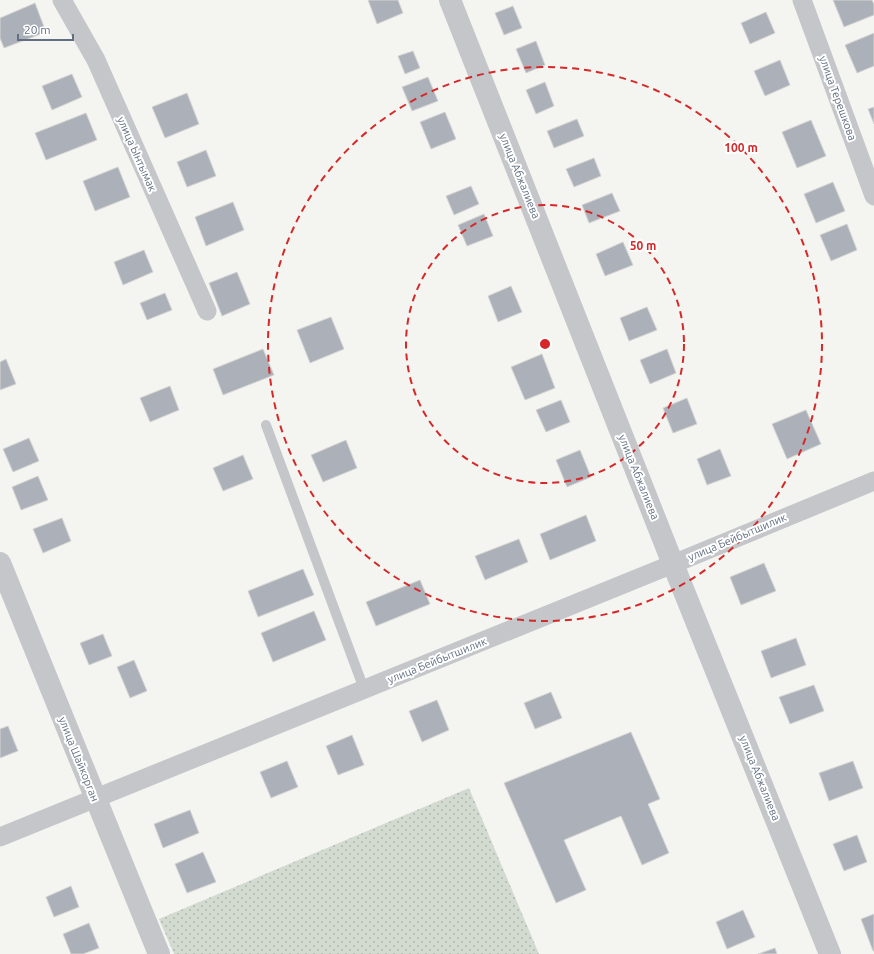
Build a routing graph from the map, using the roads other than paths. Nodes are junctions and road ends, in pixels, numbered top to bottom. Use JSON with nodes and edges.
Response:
{"nodes":[{"id":1,"x":62,"y":0,"type":"edge"},
{"id":2,"x":450,"y":0,"type":"edge"},
{"id":3,"x":802,"y":0,"type":"edge"},
{"id":4,"x":874,"y":196,"type":"edge"},
{"id":5,"x":207,"y":311,"type":"dead end"},
{"id":6,"x":266,"y":425,"type":"dead end"},
{"id":7,"x":874,"y":480,"type":"edge"},
{"id":8,"x":0,"y":563,"type":"edge"},
{"id":9,"x":673,"y":564,"type":"junction"},
{"id":10,"x":364,"y":690,"type":"junction"},
{"id":11,"x":95,"y":798,"type":"junction"},
{"id":12,"x":0,"y":837,"type":"edge"},
{"id":13,"x":159,"y":954,"type":"edge"},
{"id":14,"x":830,"y":954,"type":"edge"}],
"edges":[{"from":1,"to":5,"type":"street","name":"улица Ынтымак"},
{"from":2,"to":9,"type":"street","name":"улица Абжалиева"},
{"from":3,"to":4,"type":"street","name":"улица Терешкова"},
{"from":6,"to":10,"type":"lane"},
{"from":7,"to":9,"type":"street","name":"улица Бейбытшилик"},
{"from":8,"to":11,"type":"street","name":"улица Шайкорган"},
{"from":9,"to":10,"type":"street","name":"улица Бейбытшилик"},
{"from":9,"to":14,"type":"street","name":"улица Абжалиева"},
{"from":10,"to":11,"type":"street","name":"улица Бейбытшилик"},
{"from":11,"to":12,"type":"street","name":"улица Бейбытшилик"},
{"from":11,"to":13,"type":"street","name":"улица Шайкорган"}]}
